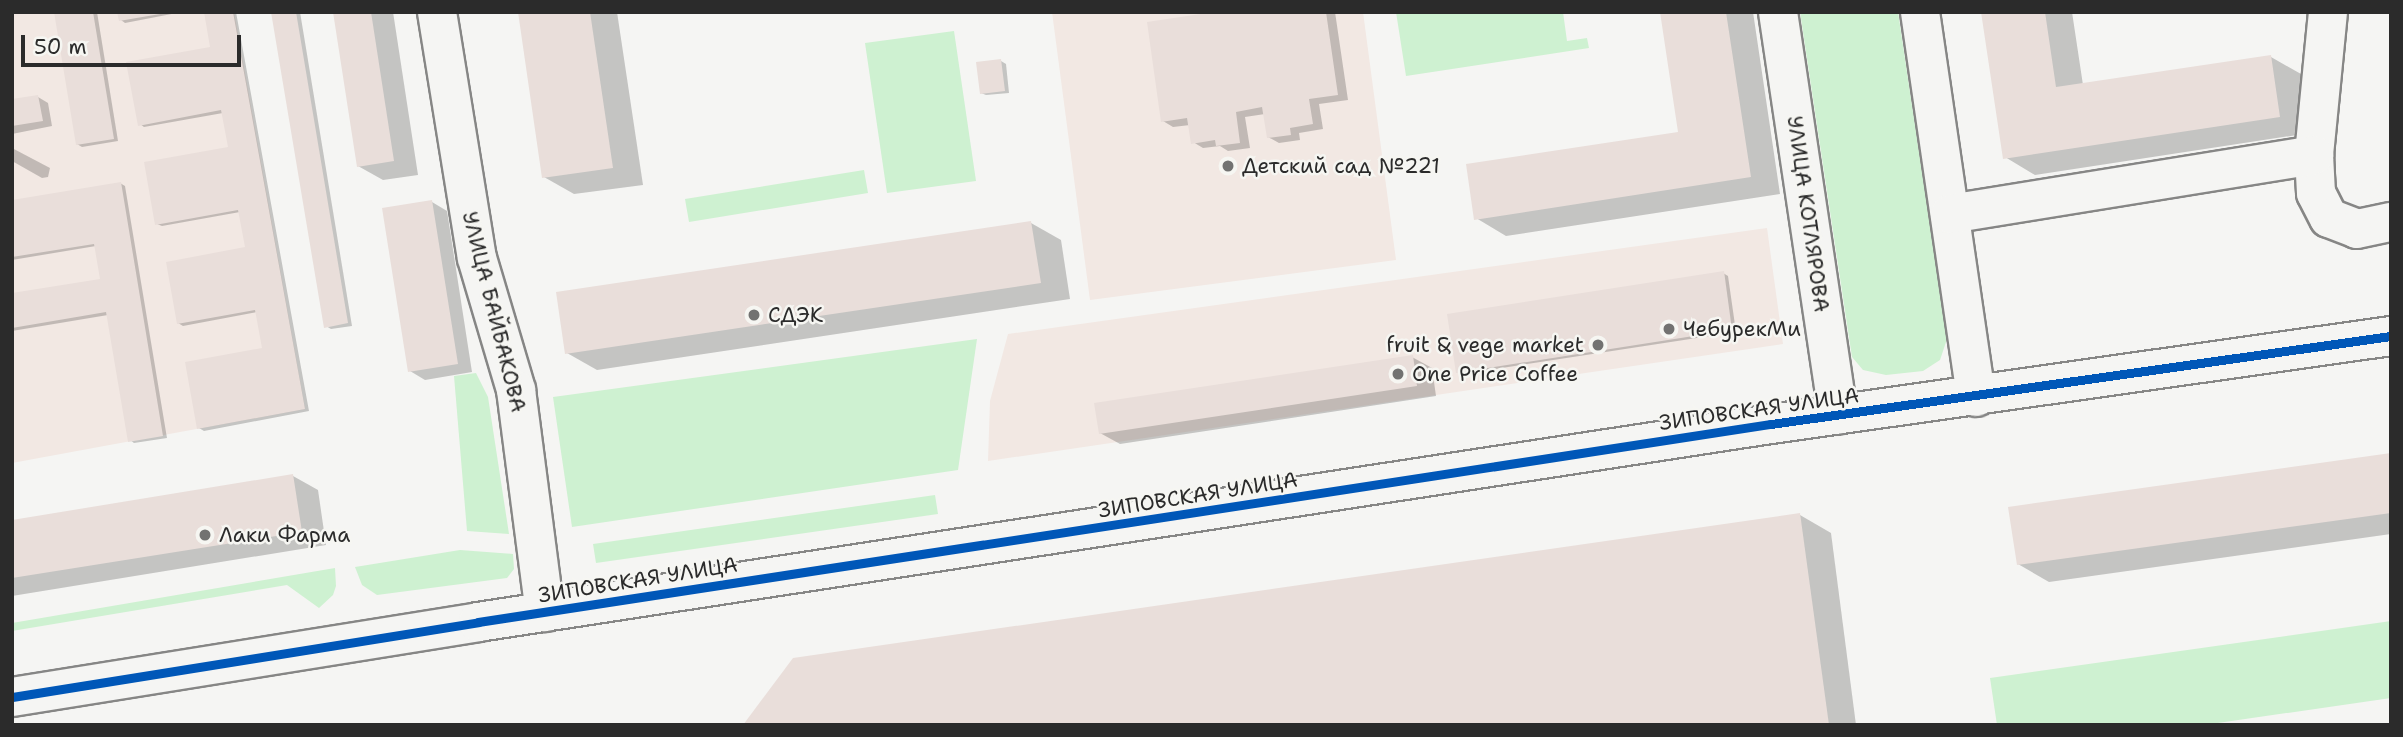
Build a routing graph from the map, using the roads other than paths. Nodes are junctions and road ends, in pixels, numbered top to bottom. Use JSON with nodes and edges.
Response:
{"nodes":[{"id":1,"x":437,"y":12,"type":"edge"},
{"id":2,"x":1778,"y":12,"type":"edge"},
{"id":3,"x":1920,"y":12,"type":"edge"},
{"id":4,"x":2328,"y":12,"type":"edge"},
{"id":5,"x":2314,"y":155,"type":"junction"},
{"id":6,"x":1950,"y":214,"type":"junction"},
{"id":7,"x":2391,"y":222,"type":"edge"},
{"id":8,"x":2391,"y":336,"type":"edge"},
{"id":9,"x":1976,"y":397,"type":"junction"},
{"id":10,"x":1838,"y":415,"type":"junction"},
{"id":11,"x":545,"y":611,"type":"junction"},
{"id":12,"x":12,"y":697,"type":"edge"}],
"edges":[{"from":1,"to":11,"type":"street","name":"УЛИЦА БАЙБАКОВА"},
{"from":2,"to":10,"type":"street","name":"УЛИЦА КОТЛЯРОВА"},
{"from":3,"to":6,"type":"street"},
{"from":4,"to":5,"type":"street"},
{"from":5,"to":6,"type":"street"},
{"from":5,"to":7,"type":"street"},
{"from":6,"to":9,"type":"street"},
{"from":8,"to":9,"type":"street","name":"ЗИПОВСКАЯ УЛИЦА"},
{"from":9,"to":10,"type":"street","name":"ЗИПОВСКАЯ УЛИЦА"},
{"from":10,"to":11,"type":"street","name":"ЗИПОВСКАЯ УЛИЦА"},
{"from":11,"to":12,"type":"street","name":"ЗИПОВСКАЯ УЛИЦА"}]}
